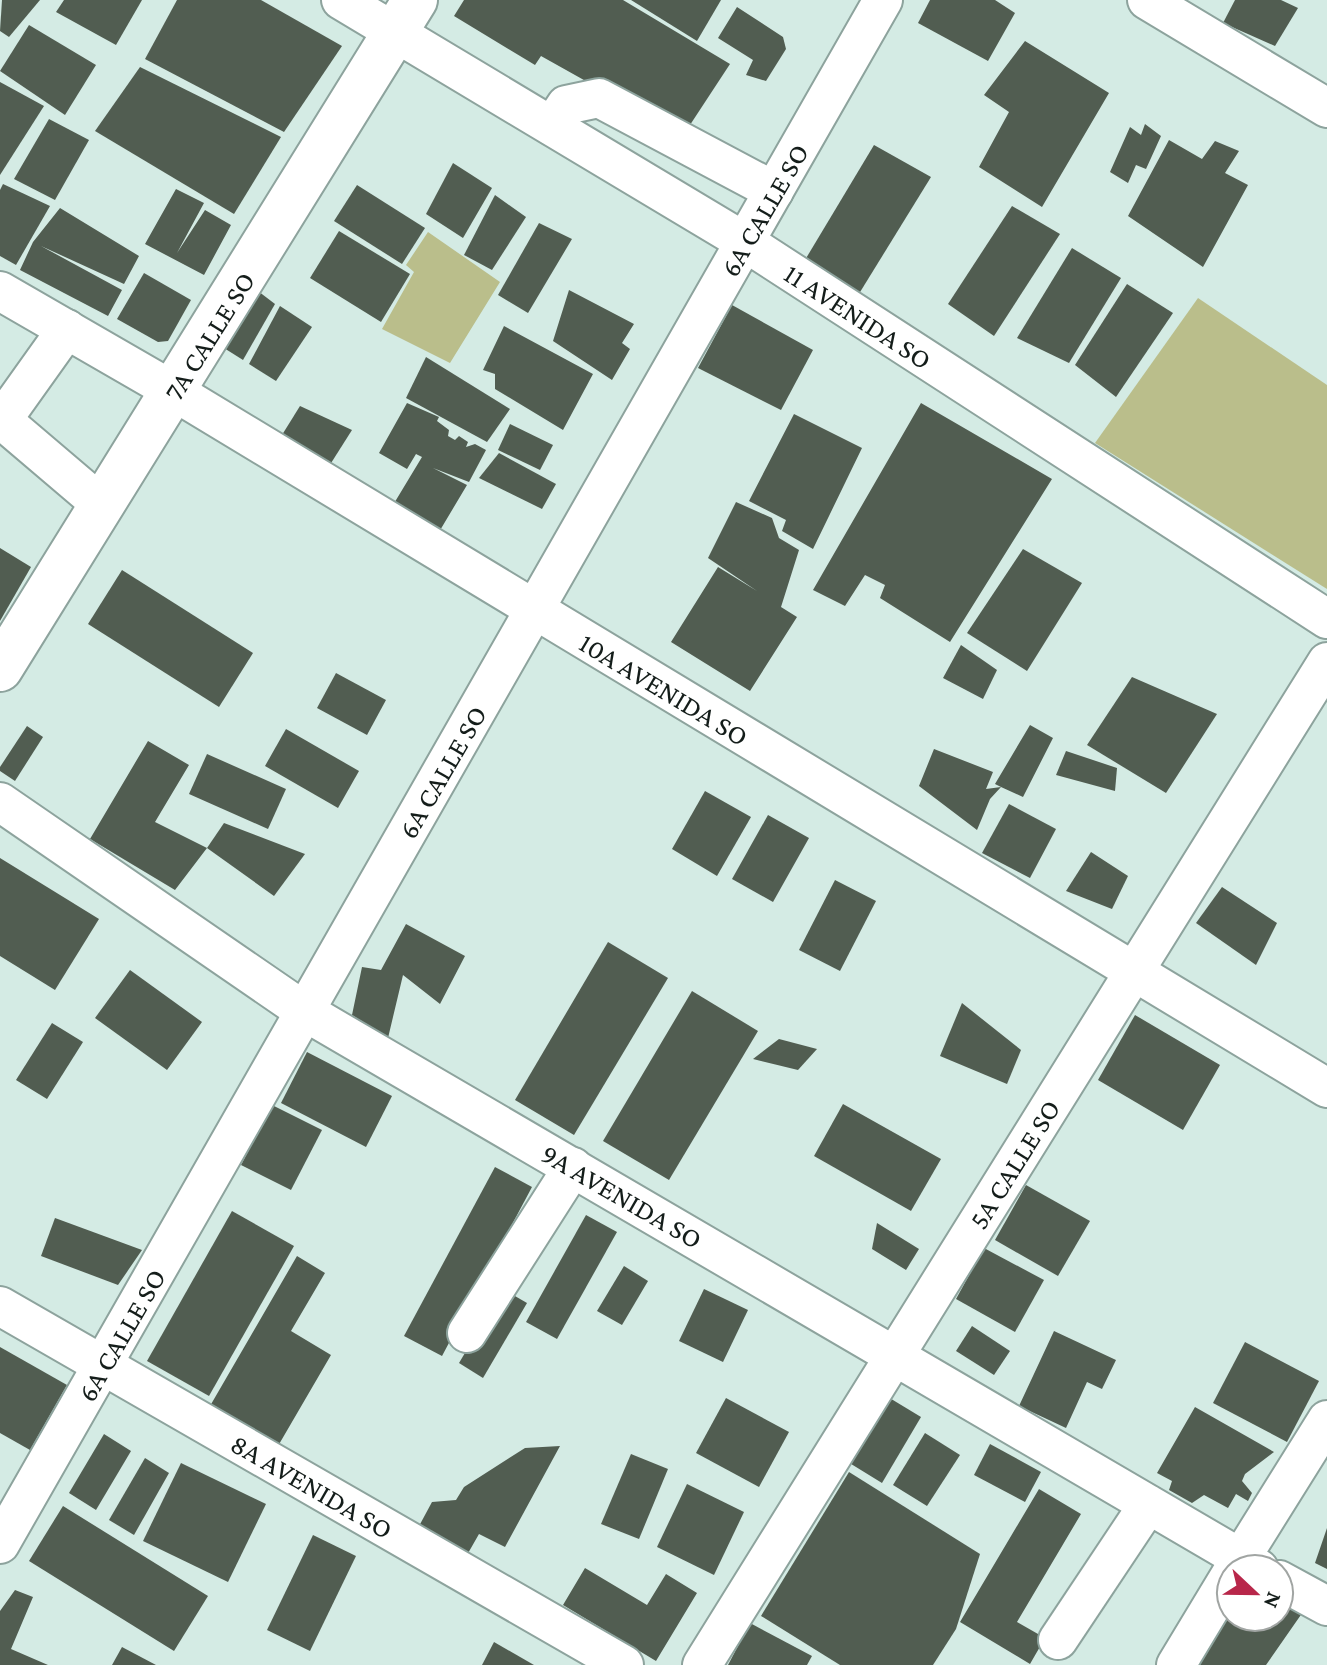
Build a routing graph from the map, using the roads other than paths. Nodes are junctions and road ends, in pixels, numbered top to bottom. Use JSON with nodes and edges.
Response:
{"nodes":[{"id":1,"x":341,"y":0,"type":"edge"},
{"id":2,"x":883,"y":0,"type":"edge"},
{"id":3,"x":1147,"y":0,"type":"edge"},
{"id":4,"x":405,"y":16,"type":"edge"},
{"id":5,"x":1327,"y":108,"type":"edge"},
{"id":6,"x":552,"y":126,"type":"junction"},
{"id":7,"x":774,"y":191,"type":"junction"},
{"id":8,"x":745,"y":242,"type":"junction"},
{"id":9,"x":0,"y":291,"type":"edge"},
{"id":10,"x":67,"y":329,"type":"junction"},
{"id":11,"x":175,"y":392,"type":"junction"},
{"id":12,"x":1,"y":421,"type":"edge"},
{"id":13,"x":103,"y":506,"type":"junction"},
{"id":14,"x":535,"y":612,"type":"junction"},
{"id":15,"x":1327,"y":619,"type":"edge"},
{"id":16,"x":1327,"y":662,"type":"edge"},
{"id":17,"x":0,"y":669,"type":"edge"},
{"id":18,"x":0,"y":802,"type":"edge"},
{"id":19,"x":1135,"y":970,"type":"junction"},
{"id":20,"x":304,"y":1011,"type":"junction"},
{"id":21,"x":1327,"y":1088,"type":"edge"},
{"id":22,"x":573,"y":1167,"type":"junction"},
{"id":23,"x":0,"y":1306,"type":"edge"},
{"id":24,"x":467,"y":1333,"type":"dead end"},
{"id":25,"x":894,"y":1355,"type":"junction"},
{"id":26,"x":103,"y":1366,"type":"junction"},
{"id":27,"x":1327,"y":1420,"type":"edge"},
{"id":28,"x":1148,"y":1505,"type":"junction"},
{"id":29,"x":0,"y":1544,"type":"edge"},
{"id":30,"x":1219,"y":1553,"type":"edge"},
{"id":31,"x":1250,"y":1553,"type":"edge"},
{"id":32,"x":1295,"y":1589,"type":"edge"},
{"id":33,"x":1327,"y":1606,"type":"edge"},
{"id":34,"x":1215,"y":1607,"type":"edge"},
{"id":35,"x":1058,"y":1640,"type":"dead end"},
{"id":36,"x":624,"y":1665,"type":"edge"},
{"id":37,"x":702,"y":1665,"type":"edge"},
{"id":38,"x":1176,"y":1665,"type":"edge"}],
"edges":[{"from":1,"to":4,"type":"street","name":"11 AVENIDA SO"},
{"from":2,"to":7,"type":"street","name":"6A CALLE SO"},
{"from":3,"to":5,"type":"street"},
{"from":4,"to":6,"type":"street","name":"11 AVENIDA SO"},
{"from":4,"to":11,"type":"main road","name":"7A CALLE SO"},
{"from":6,"to":7,"type":"street"},
{"from":6,"to":8,"type":"street","name":"11 AVENIDA SO"},
{"from":7,"to":8,"type":"street","name":"6A CALLE SO"},
{"from":8,"to":14,"type":"street","name":"6A CALLE SO"},
{"from":8,"to":15,"type":"street","name":"11 AVENIDA SO"},
{"from":9,"to":10,"type":"street","name":"10A AVENIDA SO"},
{"from":10,"to":11,"type":"street","name":"10A AVENIDA SO"},
{"from":10,"to":12,"type":"street"},
{"from":11,"to":13,"type":"main road","name":"7A CALLE SO"},
{"from":11,"to":14,"type":"street","name":"10A AVENIDA SO"},
{"from":12,"to":13,"type":"street"},
{"from":13,"to":17,"type":"main road","name":"7A CALLE SO"},
{"from":14,"to":19,"type":"street","name":"10A AVENIDA SO"},
{"from":14,"to":20,"type":"street","name":"6A CALLE SO"},
{"from":16,"to":19,"type":"street","name":"5A CALLE SO"},
{"from":18,"to":20,"type":"street","name":"9A AVENIDA SO"},
{"from":19,"to":21,"type":"street","name":"10A AVENIDA SO"},
{"from":19,"to":25,"type":"street","name":"5A CALLE SO"},
{"from":20,"to":22,"type":"street","name":"9A AVENIDA SO"},
{"from":20,"to":26,"type":"street","name":"6A CALLE SO"},
{"from":22,"to":24,"type":"street"},
{"from":22,"to":25,"type":"street","name":"9A AVENIDA SO"},
{"from":23,"to":26,"type":"street","name":"8A AVENIDA SO"},
{"from":25,"to":28,"type":"street","name":"9A AVENIDA SO"},
{"from":25,"to":37,"type":"street","name":"5A CALLE SO"},
{"from":26,"to":29,"type":"street","name":"6A CALLE SO"},
{"from":26,"to":36,"type":"street","name":"8A AVENIDA SO"},
{"from":27,"to":31,"type":"street"},
{"from":28,"to":30,"type":"street","name":"9A AVENIDA SO"},
{"from":28,"to":35,"type":"street"},
{"from":32,"to":33,"type":"street"},
{"from":34,"to":38,"type":"street"}]}
